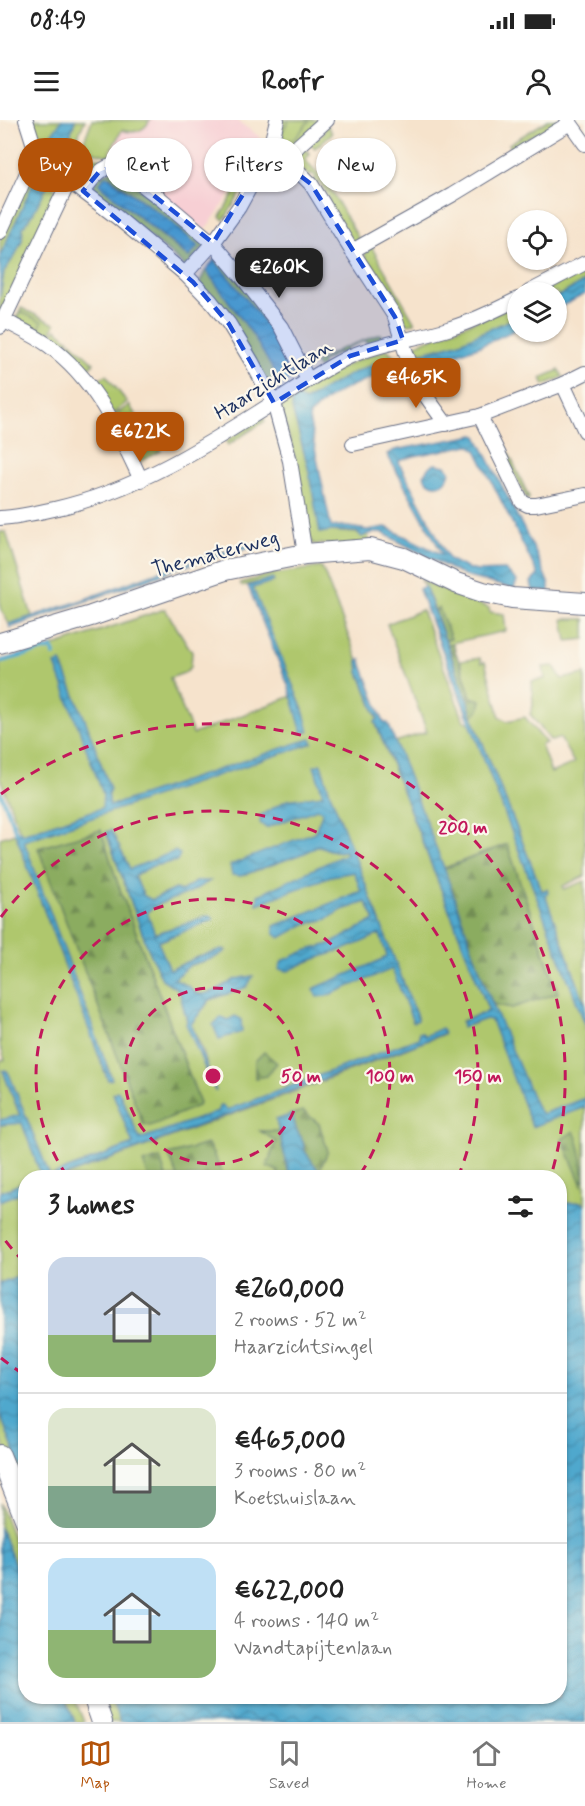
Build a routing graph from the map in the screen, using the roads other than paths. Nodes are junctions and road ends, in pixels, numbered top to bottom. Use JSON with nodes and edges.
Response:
{"nodes":[{"id":1,"x":26,"y":120,"type":"edge"},
{"id":2,"x":277,"y":120,"type":"edge"},
{"id":3,"x":327,"y":120,"type":"edge"},
{"id":4,"x":569,"y":121,"type":"edge"},
{"id":5,"x":32,"y":138,"type":"edge"},
{"id":6,"x":272,"y":138,"type":"edge"},
{"id":7,"x":304,"y":141,"type":"edge"},
{"id":8,"x":585,"y":144,"type":"edge"},
{"id":9,"x":304,"y":176,"type":"edge"},
{"id":10,"x":93,"y":179,"type":"edge"},
{"id":11,"x":18,"y":192,"type":"edge"},
{"id":12,"x":64,"y":192,"type":"edge"},
{"id":13,"x":84,"y":192,"type":"edge"},
{"id":14,"x":247,"y":192,"type":"edge"},
{"id":15,"x":0,"y":232,"type":"edge"},
{"id":16,"x":213,"y":243,"type":"junction"},
{"id":17,"x":352,"y":251,"type":"junction"},
{"id":18,"x":585,"y":263,"type":"edge"},
{"id":19,"x":184,"y":274,"type":"junction"},
{"id":20,"x":549,"y":282,"type":"edge"},
{"id":21,"x":507,"y":305,"type":"edge"},
{"id":22,"x":2,"y":324,"type":"edge"},
{"id":23,"x":404,"y":345,"type":"junction"},
{"id":24,"x":585,"y":373,"type":"edge"},
{"id":25,"x":308,"y":380,"type":"junction"},
{"id":26,"x":563,"y":384,"type":"junction"},
{"id":27,"x":274,"y":403,"type":"junction"},
{"id":28,"x":480,"y":416,"type":"junction"},
{"id":29,"x":446,"y":424,"type":"junction"},
{"id":30,"x":585,"y":431,"type":"edge"},
{"id":31,"x":353,"y":444,"type":"dead end"},
{"id":32,"x":141,"y":480,"type":"junction"},
{"id":33,"x":585,"y":495,"type":"edge"},
{"id":34,"x":0,"y":518,"type":"edge"},
{"id":35,"x":306,"y":554,"type":"junction"},
{"id":36,"x":585,"y":603,"type":"edge"},
{"id":37,"x":0,"y":643,"type":"edge"},
{"id":38,"x":0,"y":1455,"type":"edge"},
{"id":39,"x":18,"y":1501,"type":"edge"},
{"id":40,"x":96,"y":1704,"type":"edge"},
{"id":41,"x":102,"y":1722,"type":"edge"}],
"edges":[{"from":1,"to":5,"type":"street"},
{"from":2,"to":6,"type":"street"},
{"from":3,"to":7,"type":"street"},
{"from":4,"to":8,"type":"street"},
{"from":4,"to":17,"type":"street"},
{"from":9,"to":17,"type":"street"},
{"from":10,"to":16,"type":"street"},
{"from":11,"to":15,"type":"street"},
{"from":12,"to":22,"type":"street"},
{"from":13,"to":19,"type":"street"},
{"from":14,"to":16,"type":"street"},
{"from":16,"to":19,"type":"street"},
{"from":16,"to":25,"type":"street"},
{"from":17,"to":23,"type":"street"},
{"from":18,"to":20,"type":"street"},
{"from":19,"to":27,"type":"street"},
{"from":21,"to":23,"type":"street","name":"Haarzichtlaan"},
{"from":22,"to":32,"type":"street"},
{"from":23,"to":25,"type":"street","name":"Haarzichtlaan"},
{"from":23,"to":29,"type":"street"},
{"from":24,"to":26,"type":"street"},
{"from":25,"to":27,"type":"street","name":"Haarzichtlaan"},
{"from":26,"to":28,"type":"street"},
{"from":26,"to":30,"type":"street"},
{"from":27,"to":32,"type":"street","name":"Haarzichtlaan"},
{"from":27,"to":35,"type":"street"},
{"from":28,"to":29,"type":"street"},
{"from":28,"to":33,"type":"street"},
{"from":29,"to":31,"type":"street"},
{"from":32,"to":34,"type":"street","name":"Haarzichtlaan"},
{"from":35,"to":36,"type":"street","name":"Thematerweg"},
{"from":35,"to":37,"type":"street","name":"Thematerweg"},
{"from":38,"to":39,"type":"street"},
{"from":40,"to":41,"type":"street"}]}
